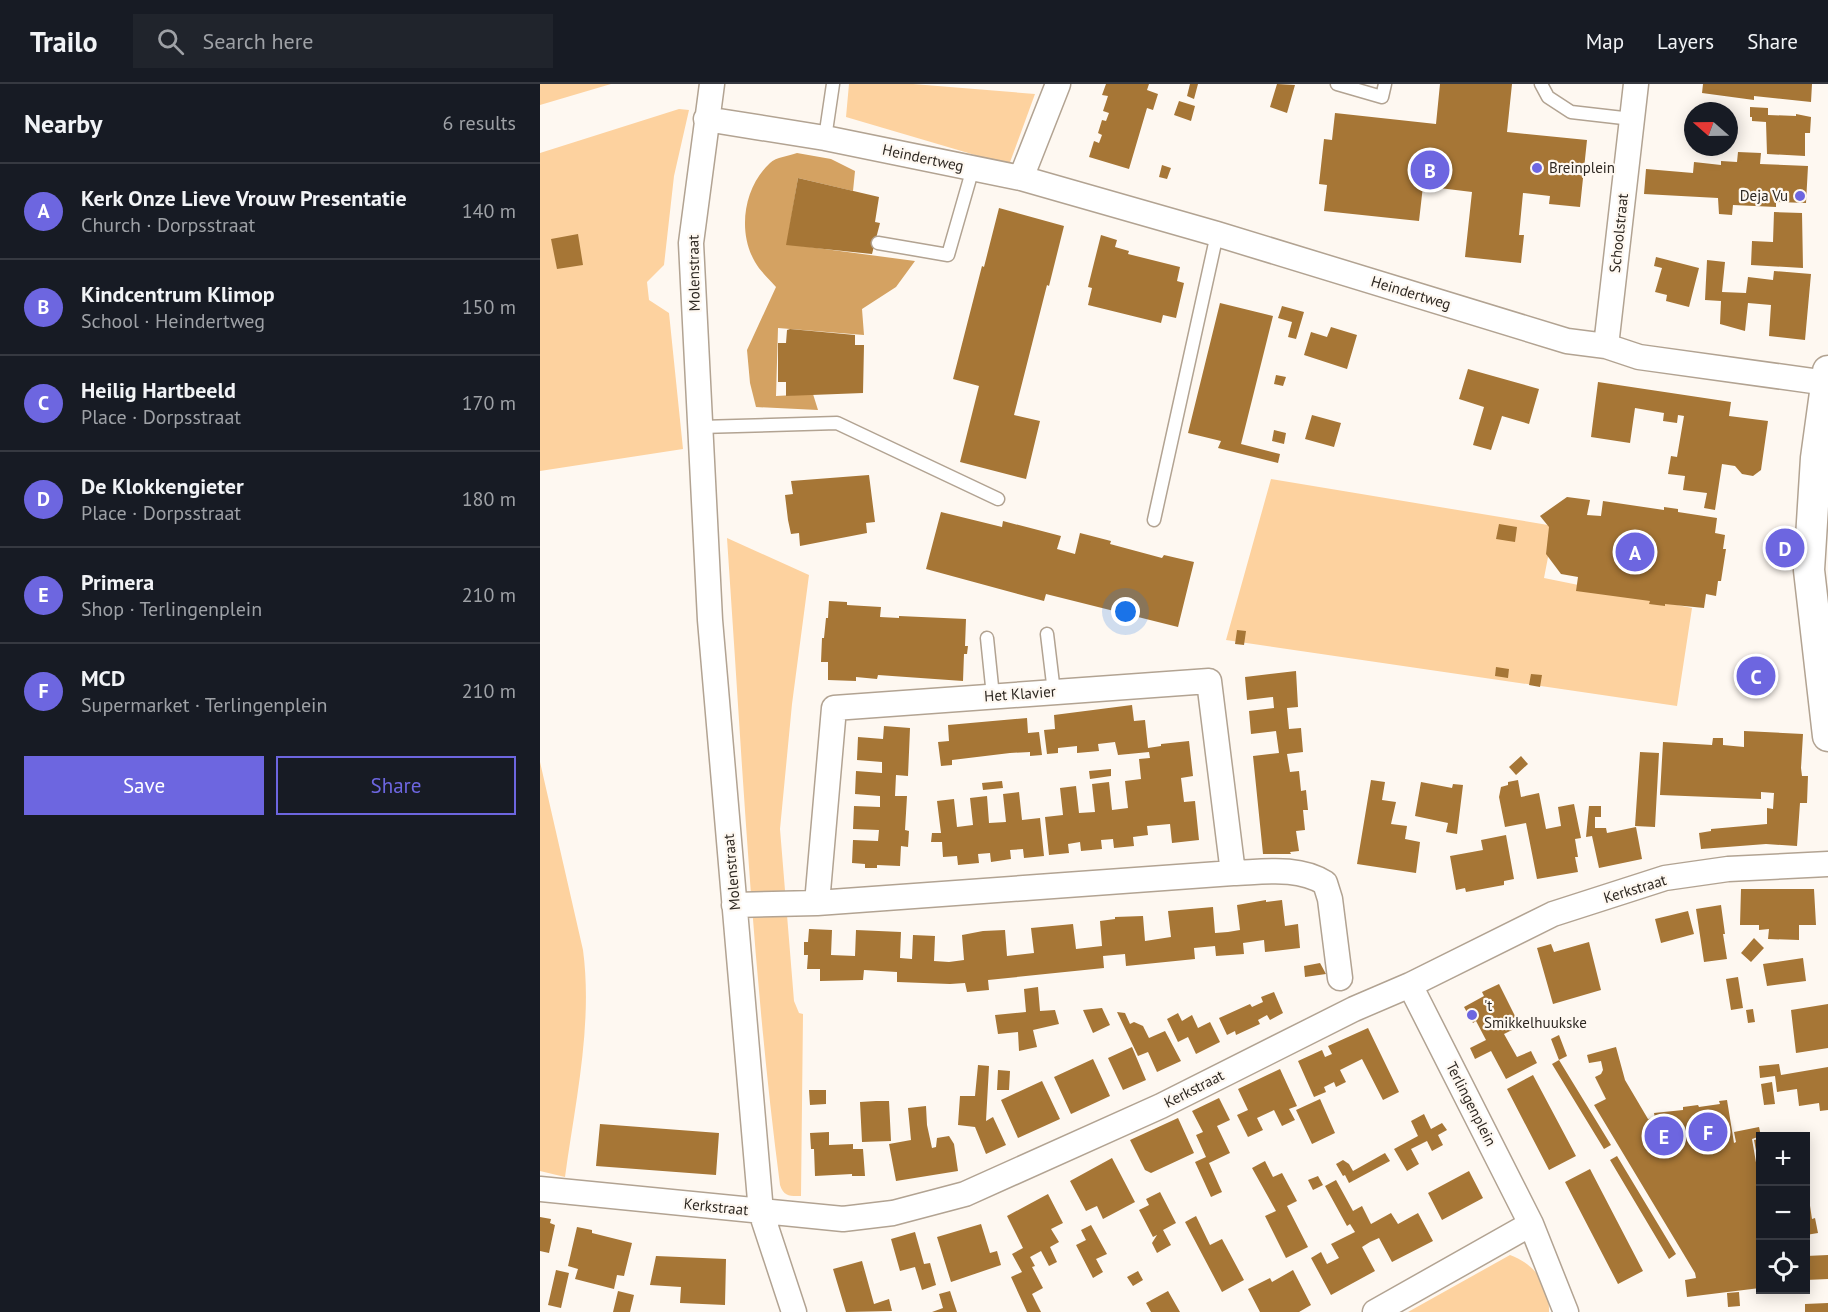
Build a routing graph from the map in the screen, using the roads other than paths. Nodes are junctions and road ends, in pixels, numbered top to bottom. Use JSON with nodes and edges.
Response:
{"nodes":[{"id":1,"x":712,"y":84,"type":"edge"},
{"id":2,"x":833,"y":84,"type":"edge"},
{"id":3,"x":1058,"y":84,"type":"edge"},
{"id":4,"x":1337,"y":84,"type":"edge"},
{"id":5,"x":1385,"y":84,"type":"edge"},
{"id":6,"x":1541,"y":84,"type":"edge"},
{"id":7,"x":1636,"y":84,"type":"edge"},
{"id":8,"x":706,"y":119,"type":"junction"},
{"id":9,"x":1632,"y":119,"type":"junction"},
{"id":10,"x":825,"y":138,"type":"junction"},
{"id":11,"x":973,"y":168,"type":"junction"},
{"id":12,"x":1021,"y":178,"type":"junction"},
{"id":13,"x":1217,"y":234,"type":"junction"},
{"id":14,"x":878,"y":243,"type":"dead end"},
{"id":15,"x":1606,"y":346,"type":"junction"},
{"id":16,"x":1828,"y":373,"type":"edge"},
{"id":17,"x":700,"y":427,"type":"junction"},
{"id":18,"x":998,"y":499,"type":"dead end"},
{"id":19,"x":1154,"y":520,"type":"dead end"},
{"id":20,"x":1047,"y":634,"type":"dead end"},
{"id":21,"x":987,"y":638,"type":"dead end"},
{"id":22,"x":1054,"y":692,"type":"junction"},
{"id":23,"x":993,"y":696,"type":"junction"},
{"id":24,"x":1828,"y":736,"type":"edge"},
{"id":25,"x":1828,"y":864,"type":"edge"},
{"id":26,"x":1233,"y":873,"type":"junction"},
{"id":27,"x":817,"y":903,"type":"junction"},
{"id":28,"x":734,"y":905,"type":"junction"},
{"id":29,"x":1340,"y":978,"type":"dead end"},
{"id":30,"x":1410,"y":985,"type":"junction"},
{"id":31,"x":540,"y":1189,"type":"edge"},
{"id":32,"x":761,"y":1212,"type":"junction"},
{"id":33,"x":1531,"y":1224,"type":"junction"},
{"id":34,"x":794,"y":1312,"type":"edge"},
{"id":35,"x":1375,"y":1312,"type":"edge"},
{"id":36,"x":1566,"y":1312,"type":"edge"}],
"edges":[{"from":1,"to":8,"type":"street","name":"Molenstraat"},
{"from":2,"to":10,"type":"lane"},
{"from":3,"to":12,"type":"street"},
{"from":4,"to":5,"type":"lane"},
{"from":6,"to":9,"type":"lane"},
{"from":7,"to":9,"type":"street","name":"Schoolstraat"},
{"from":8,"to":10,"type":"street","name":"Heindertweg"},
{"from":8,"to":17,"type":"street","name":"Molenstraat"},
{"from":9,"to":15,"type":"street","name":"Schoolstraat"},
{"from":10,"to":11,"type":"street","name":"Heindertweg"},
{"from":11,"to":12,"type":"street","name":"Heindertweg"},
{"from":11,"to":14,"type":"lane"},
{"from":12,"to":13,"type":"street","name":"Heindertweg"},
{"from":13,"to":15,"type":"street","name":"Heindertweg"},
{"from":13,"to":19,"type":"lane"},
{"from":15,"to":16,"type":"street","name":"Heindertweg"},
{"from":16,"to":24,"type":"street"},
{"from":17,"to":18,"type":"lane"},
{"from":17,"to":28,"type":"street","name":"Molenstraat"},
{"from":20,"to":22,"type":"lane"},
{"from":21,"to":23,"type":"lane"},
{"from":22,"to":23,"type":"street","name":"Het Klavier"},
{"from":22,"to":26,"type":"street","name":"Het Klavier"},
{"from":23,"to":27,"type":"street","name":"Het Klavier"},
{"from":25,"to":30,"type":"street","name":"Kerkstraat"},
{"from":26,"to":27,"type":"street"},
{"from":26,"to":29,"type":"street"},
{"from":27,"to":28,"type":"street"},
{"from":28,"to":32,"type":"street","name":"Molenstraat"},
{"from":30,"to":32,"type":"street","name":"Kerkstraat"},
{"from":30,"to":33,"type":"street","name":"Terlingenplein"},
{"from":31,"to":32,"type":"street","name":"Kerkstraat"},
{"from":32,"to":34,"type":"street","name":"Molenstraat"},
{"from":33,"to":35,"type":"street"},
{"from":33,"to":36,"type":"street","name":"Terlingenplein"}]}
